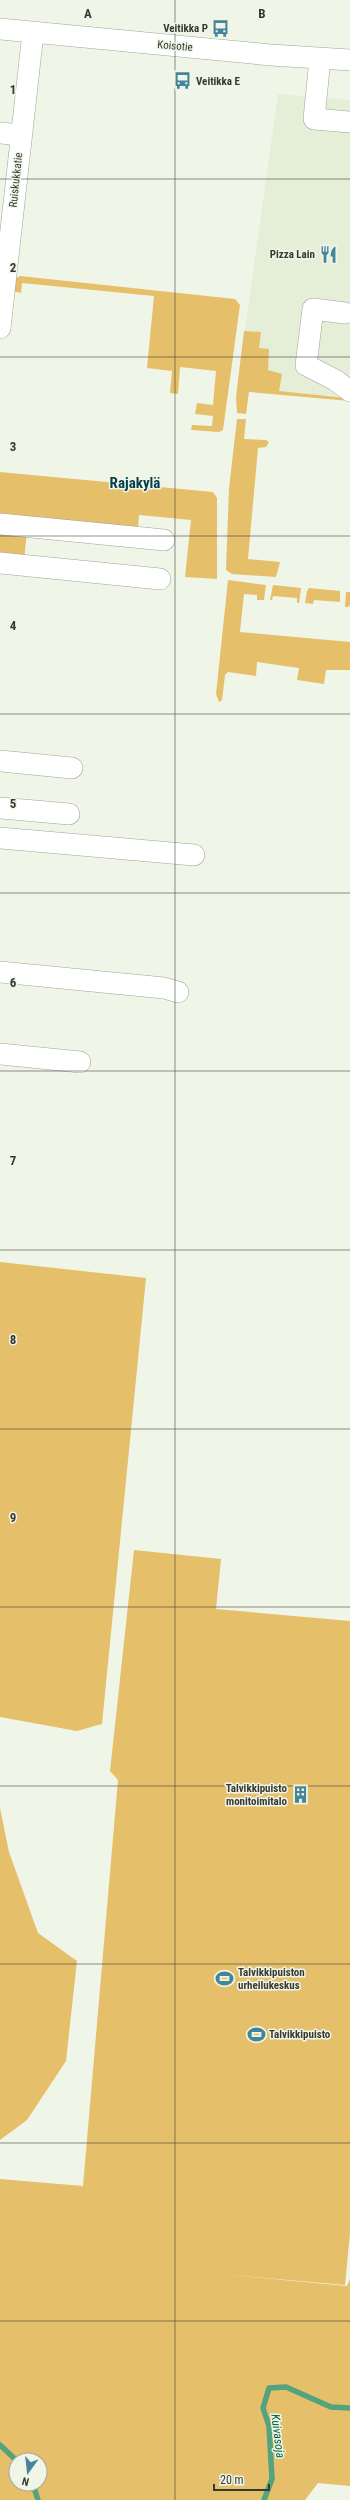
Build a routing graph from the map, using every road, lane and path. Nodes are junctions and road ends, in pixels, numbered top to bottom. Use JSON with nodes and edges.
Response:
{"nodes":[{"id":1,"x":0,"y":29,"type":"edge"},
{"id":2,"x":33,"y":33,"type":"junction"},
{"id":3,"x":320,"y":60,"type":"junction"},
{"id":4,"x":350,"y":60,"type":"edge"},
{"id":5,"x":350,"y":122,"type":"edge"},
{"id":6,"x":0,"y":133,"type":"edge"},
{"id":7,"x":21,"y":136,"type":"junction"},
{"id":8,"x":344,"y":313,"type":"dead end"},
{"id":9,"x":0,"y":328,"type":"edge"},
{"id":10,"x":350,"y":391,"type":"edge"},
{"id":11,"x":0,"y":524,"type":"edge"},
{"id":12,"x":164,"y":540,"type":"dead end"},
{"id":13,"x":0,"y":563,"type":"edge"},
{"id":14,"x":160,"y":579,"type":"dead end"},
{"id":15,"x":0,"y":761,"type":"edge"},
{"id":16,"x":72,"y":768,"type":"dead end"},
{"id":17,"x":0,"y":808,"type":"edge"},
{"id":18,"x":69,"y":814,"type":"dead end"},
{"id":19,"x":0,"y":838,"type":"edge"},
{"id":20,"x":194,"y":856,"type":"dead end"},
{"id":21,"x":0,"y":972,"type":"edge"},
{"id":22,"x":178,"y":992,"type":"dead end"},
{"id":23,"x":0,"y":1054,"type":"edge"},
{"id":24,"x":80,"y":1062,"type":"dead end"}],
"edges":[{"from":1,"to":2,"type":"street","name":"Koisotie"},
{"from":2,"to":3,"type":"street","name":"Koisotie"},
{"from":2,"to":7,"type":"street","name":"Ruiskukkatie"},
{"from":3,"to":4,"type":"street","name":"Koisotie"},
{"from":3,"to":5,"type":"street"},
{"from":6,"to":7,"type":"street"},
{"from":7,"to":9,"type":"street","name":"Ruiskukkatie"},
{"from":8,"to":10,"type":"street"},
{"from":11,"to":12,"type":"street"},
{"from":13,"to":14,"type":"street"},
{"from":15,"to":16,"type":"street"},
{"from":17,"to":18,"type":"street"},
{"from":19,"to":20,"type":"street"},
{"from":21,"to":22,"type":"street"},
{"from":23,"to":24,"type":"street"}]}
